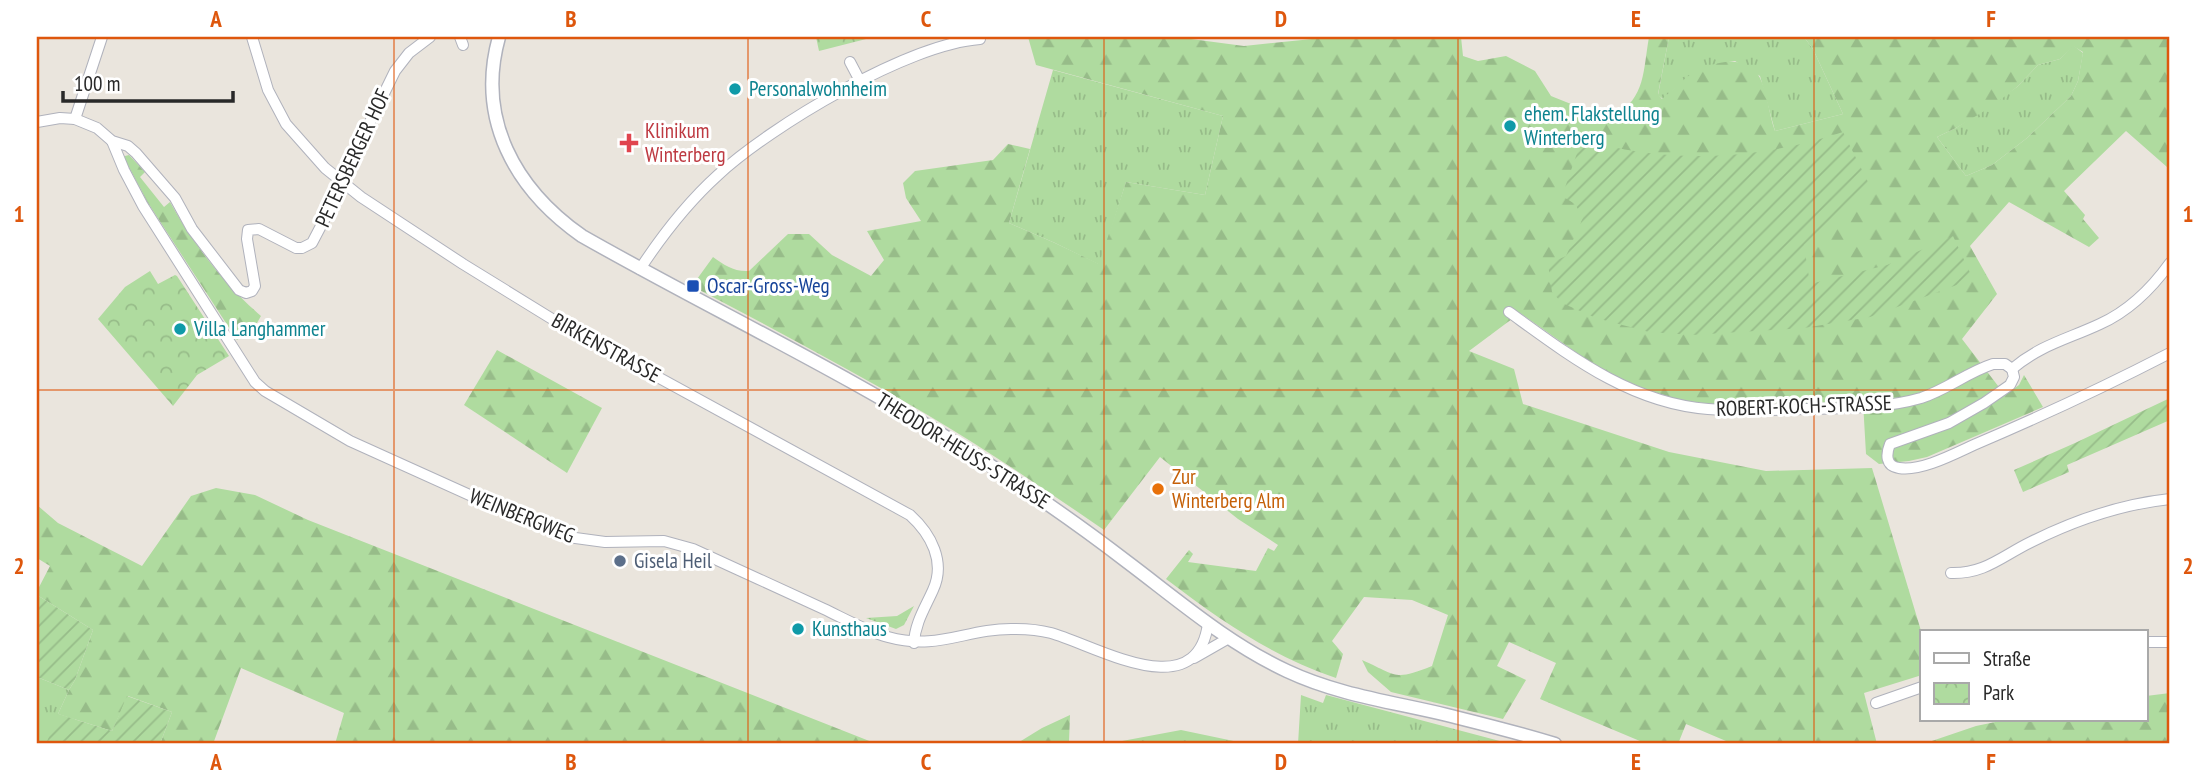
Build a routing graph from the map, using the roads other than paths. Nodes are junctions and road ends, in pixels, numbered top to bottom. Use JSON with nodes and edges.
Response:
{"nodes":[{"id":1,"x":103,"y":37,"type":"edge"},
{"id":2,"x":252,"y":37,"type":"edge"},
{"id":3,"x":430,"y":37,"type":"edge"},
{"id":4,"x":499,"y":37,"type":"edge"},
{"id":5,"x":980,"y":39,"type":"dead end"},
{"id":6,"x":850,"y":62,"type":"dead end"},
{"id":7,"x":860,"y":81,"type":"junction"},
{"id":8,"x":75,"y":119,"type":"junction"},
{"id":9,"x":37,"y":122,"type":"edge"},
{"id":10,"x":112,"y":141,"type":"junction"},
{"id":11,"x":343,"y":184,"type":"junction"},
{"id":12,"x":2170,"y":263,"type":"edge"},
{"id":13,"x":640,"y":269,"type":"junction"},
{"id":14,"x":1509,"y":312,"type":"dead end"},
{"id":15,"x":2170,"y":353,"type":"edge"},
{"id":16,"x":2012,"y":369,"type":"junction"},
{"id":17,"x":2170,"y":499,"type":"edge"},
{"id":18,"x":1951,"y":573,"type":"dead end"},
{"id":19,"x":1208,"y":624,"type":"junction"},
{"id":20,"x":1229,"y":638,"type":"junction"},
{"id":21,"x":2148,"y":642,"type":"edge"},
{"id":22,"x":2170,"y":642,"type":"edge"},
{"id":23,"x":914,"y":643,"type":"junction"},
{"id":24,"x":1193,"y":658,"type":"junction"},
{"id":25,"x":1920,"y":688,"type":"edge"},
{"id":26,"x":1876,"y":703,"type":"dead end"},
{"id":27,"x":1555,"y":744,"type":"edge"}],
"edges":[{"from":1,"to":8,"type":"street"},
{"from":2,"to":11,"type":"street","name":"BIRKENSTRASSE"},
{"from":3,"to":11,"type":"street","name":"PETERSBERGER HOF"},
{"from":4,"to":13,"type":"street","name":"THEODOR-HEUSS-STRASSE"},
{"from":5,"to":7,"type":"street"},
{"from":6,"to":7,"type":"street"},
{"from":7,"to":13,"type":"street"},
{"from":8,"to":9,"type":"street"},
{"from":8,"to":10,"type":"street"},
{"from":10,"to":11,"type":"street","name":"PETERSBERGER HOF"},
{"from":10,"to":23,"type":"street","name":"WEINBERGWEG"},
{"from":11,"to":23,"type":"street","name":"BIRKENSTRASSE"},
{"from":12,"to":16,"type":"street"},
{"from":13,"to":19,"type":"street","name":"THEODOR-HEUSS-STRASSE"},
{"from":14,"to":16,"type":"street","name":"ROBERT-KOCH-STRASSE"},
{"from":15,"to":16,"type":"street","name":"ROBERT-KOCH-STRASSE"},
{"from":17,"to":18,"type":"street"},
{"from":19,"to":20,"type":"street","name":"THEODOR-HEUSS-STRASSE"},
{"from":19,"to":24,"type":"street"},
{"from":20,"to":24,"type":"street","name":"WEINBERGWEG"},
{"from":20,"to":27,"type":"street","name":"THEODOR-HEUSS-STRASSE"},
{"from":21,"to":22,"type":"street"},
{"from":23,"to":24,"type":"street","name":"WEINBERGWEG"},
{"from":25,"to":26,"type":"street"}]}
